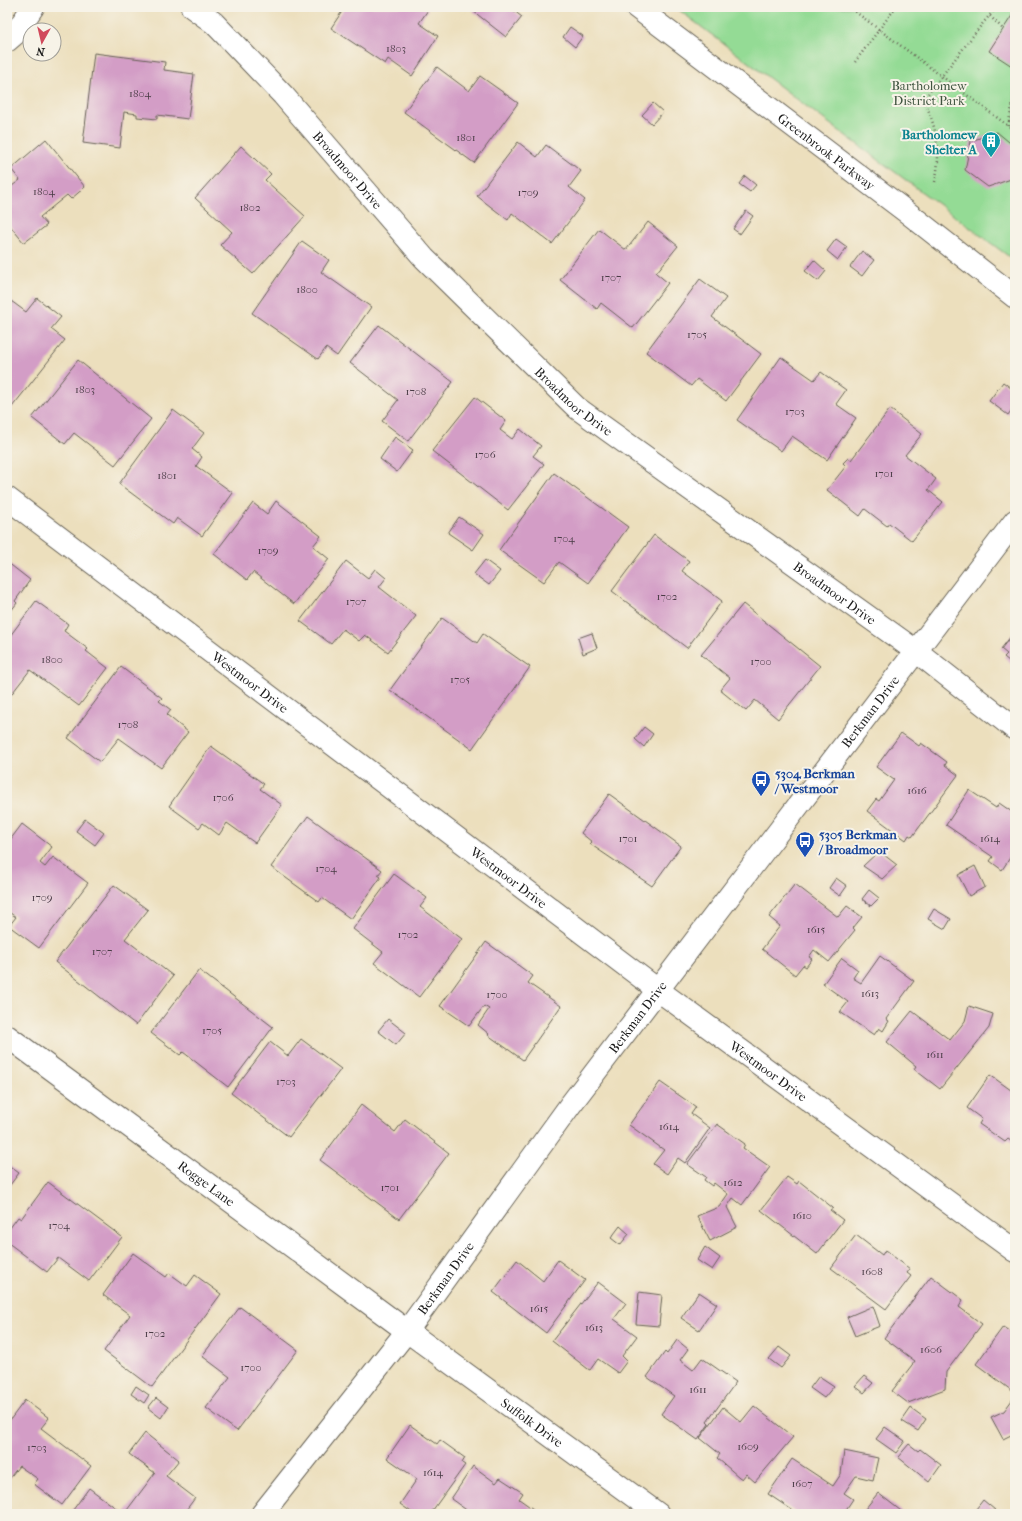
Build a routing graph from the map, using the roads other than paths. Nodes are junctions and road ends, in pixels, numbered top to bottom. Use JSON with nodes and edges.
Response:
{"nodes":[{"id":1,"x":33,"y":7,"type":"edge"},
{"id":2,"x":192,"y":7,"type":"edge"},
{"id":3,"x":636,"y":7,"type":"edge"},
{"id":4,"x":7,"y":42,"type":"edge"},
{"id":5,"x":1015,"y":297,"type":"edge"},
{"id":6,"x":7,"y":498,"type":"edge"},
{"id":7,"x":1015,"y":521,"type":"edge"},
{"id":8,"x":916,"y":651,"type":"junction"},
{"id":9,"x":1015,"y":729,"type":"edge"},
{"id":10,"x":658,"y":990,"type":"junction"},
{"id":11,"x":7,"y":1036,"type":"edge"},
{"id":12,"x":1015,"y":1251,"type":"edge"},
{"id":13,"x":407,"y":1331,"type":"junction"},
{"id":14,"x":262,"y":1514,"type":"edge"},
{"id":15,"x":658,"y":1514,"type":"edge"}],
"edges":[{"from":1,"to":4,"type":"street"},
{"from":2,"to":8,"type":"street","name":"Broadmoor Drive"},
{"from":3,"to":5,"type":"street","name":"Greenbrook Parkway"},
{"from":6,"to":10,"type":"street","name":"Westmoor Drive"},
{"from":7,"to":8,"type":"street","name":"Berkman Drive"},
{"from":8,"to":9,"type":"street","name":"Broadmoor Drive"},
{"from":8,"to":10,"type":"street","name":"Berkman Drive"},
{"from":10,"to":12,"type":"street","name":"Westmoor Drive"},
{"from":10,"to":13,"type":"street","name":"Berkman Drive"},
{"from":11,"to":13,"type":"street","name":"Rogge Lane"},
{"from":13,"to":14,"type":"street","name":"Berkman Drive"},
{"from":13,"to":15,"type":"street","name":"Suffolk Drive"}]}
